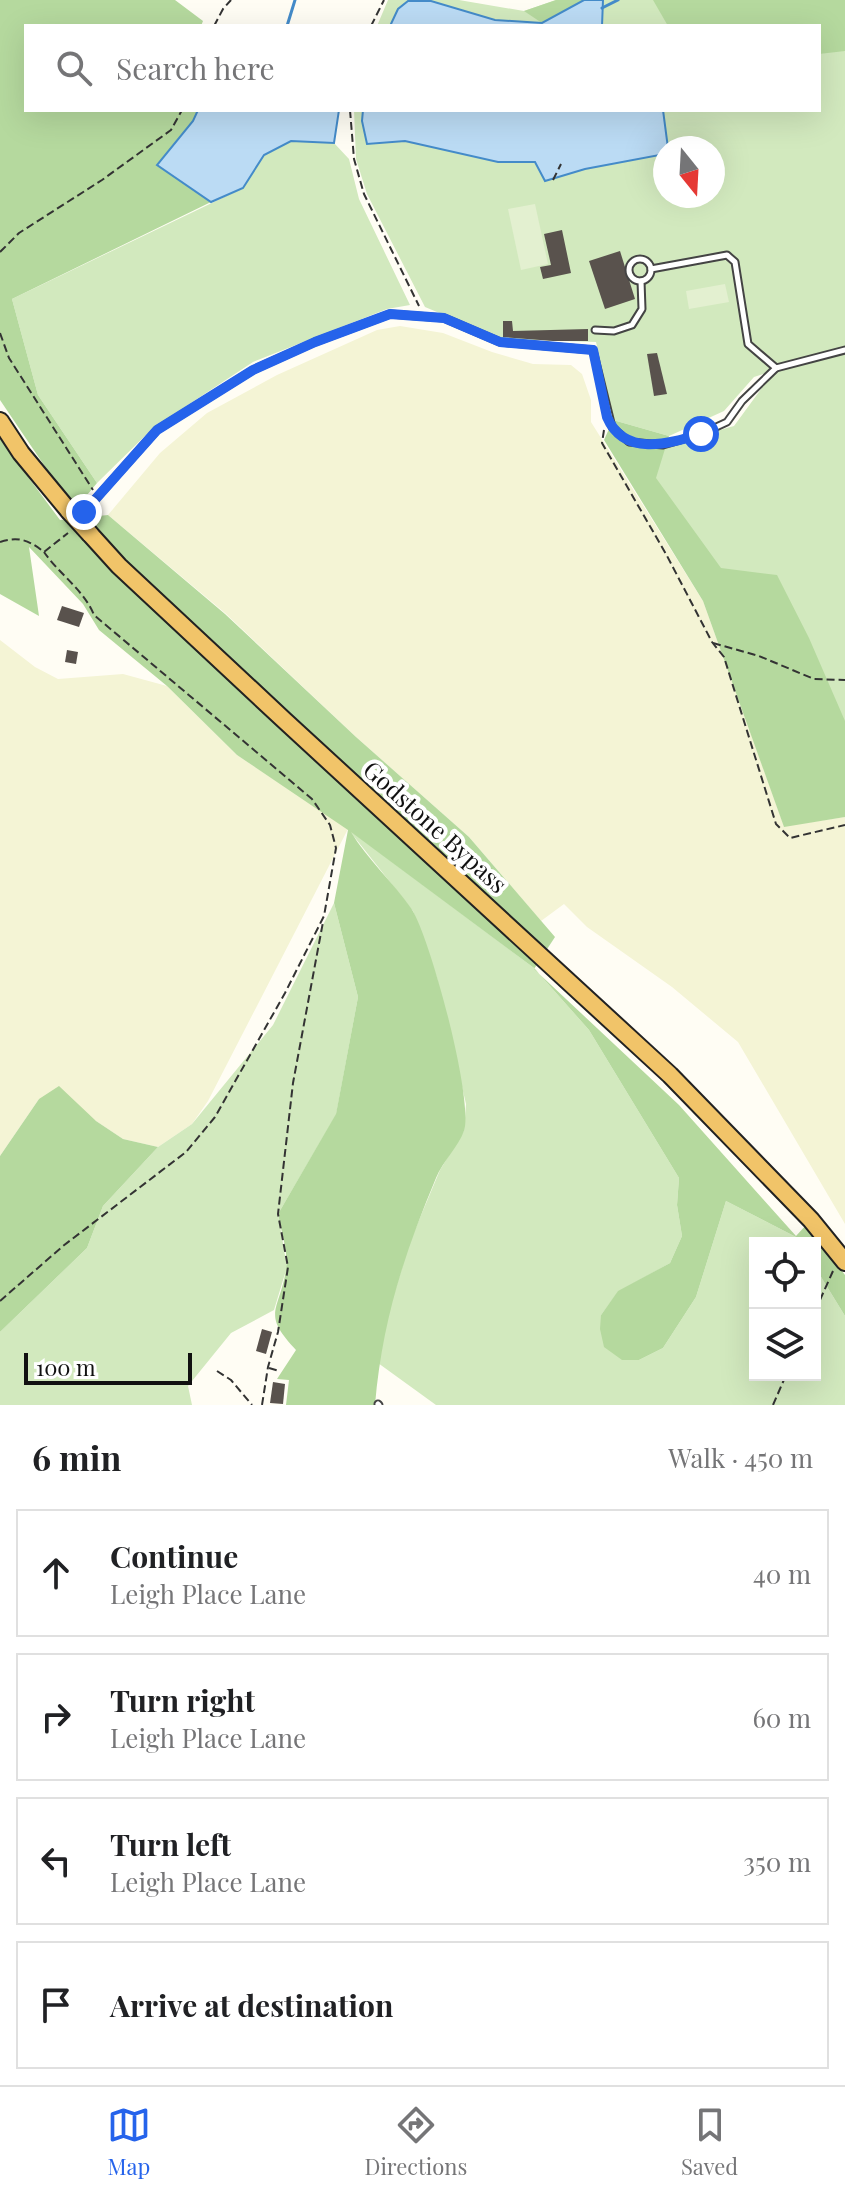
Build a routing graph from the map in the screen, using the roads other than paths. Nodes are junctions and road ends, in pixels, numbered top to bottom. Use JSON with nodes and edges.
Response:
{"nodes":[{"id":1,"x":651,"y":269,"type":"junction"},
{"id":2,"x":641,"y":281,"type":"junction"},
{"id":3,"x":595,"y":330,"type":"dead end"},
{"id":4,"x":845,"y":350,"type":"edge"},
{"id":5,"x":776,"y":368,"type":"junction"},
{"id":6,"x":0,"y":421,"type":"edge"},
{"id":7,"x":77,"y":511,"type":"junction"},
{"id":8,"x":842,"y":1259,"type":"edge"}],
"edges":[{"from":1,"to":2,"type":"lane"},
{"from":1,"to":2,"type":"lane"},
{"from":1,"to":5,"type":"lane"},
{"from":2,"to":3,"type":"lane"},
{"from":4,"to":5,"type":"lane"},
{"from":5,"to":7,"type":"lane"},
{"from":6,"to":7,"type":"highway","name":"Godstone Bypass"},
{"from":7,"to":8,"type":"highway","name":"Godstone Bypass","bridge":true}]}
